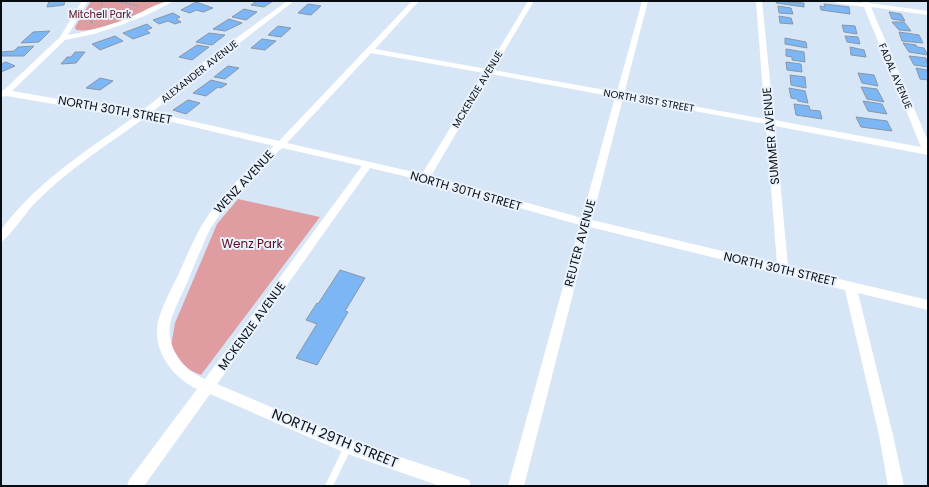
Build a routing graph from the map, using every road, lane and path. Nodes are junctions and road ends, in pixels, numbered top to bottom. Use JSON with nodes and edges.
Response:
{"nodes":[{"id":1,"x":85,"y":1,"type":"edge"},
{"id":2,"x":102,"y":1,"type":"edge"},
{"id":3,"x":117,"y":1,"type":"edge"},
{"id":4,"x":171,"y":1,"type":"edge"},
{"id":5,"x":291,"y":1,"type":"edge"},
{"id":6,"x":416,"y":1,"type":"edge"},
{"id":7,"x":531,"y":1,"type":"edge"},
{"id":8,"x":645,"y":1,"type":"edge"},
{"id":9,"x":759,"y":1,"type":"edge"},
{"id":10,"x":836,"y":1,"type":"edge"},
{"id":11,"x":866,"y":3,"type":"edge"},
{"id":12,"x":139,"y":7,"type":"dead end"},
{"id":13,"x":928,"y":13,"type":"edge"},
{"id":14,"x":95,"y":24,"type":"dead end"},
{"id":15,"x":63,"y":38,"type":"junction"},
{"id":16,"x":369,"y":50,"type":"junction"},
{"id":17,"x":488,"y":72,"type":"junction"},
{"id":18,"x":3,"y":93,"type":"edge"},
{"id":19,"x":620,"y":95,"type":"junction"},
{"id":20,"x":145,"y":113,"type":"junction"},
{"id":21,"x":770,"y":122,"type":"junction"},
{"id":22,"x":280,"y":144,"type":"junction"},
{"id":23,"x":928,"y":151,"type":"edge"},
{"id":24,"x":368,"y":165,"type":"junction"},
{"id":25,"x":425,"y":178,"type":"junction"},
{"id":26,"x":586,"y":223,"type":"junction"},
{"id":27,"x":1,"y":238,"type":"edge"},
{"id":28,"x":783,"y":270,"type":"junction"},
{"id":29,"x":850,"y":286,"type":"junction"},
{"id":30,"x":928,"y":305,"type":"edge"},
{"id":31,"x":208,"y":386,"type":"junction"},
{"id":32,"x":348,"y":447,"type":"junction"},
{"id":33,"x":135,"y":486,"type":"edge"},
{"id":34,"x":329,"y":486,"type":"edge"},
{"id":35,"x":463,"y":486,"type":"edge"},
{"id":36,"x":516,"y":486,"type":"edge"},
{"id":37,"x":896,"y":486,"type":"edge"}],
"edges":[{"from":1,"to":15,"type":"street"},
{"from":2,"to":14,"type":"path"},
{"from":3,"to":12,"type":"path"},
{"from":4,"to":15,"type":"street"},
{"from":5,"to":20,"type":"street","name":"ALEXANDER AVENUE"},
{"from":6,"to":16,"type":"street","name":"WENZ AVENUE"},
{"from":7,"to":17,"type":"street","name":"MCKENZIE AVENUE"},
{"from":8,"to":19,"type":"street","name":"REUTER AVENUE"},
{"from":9,"to":21,"type":"street","name":"SUMMER AVENUE"},
{"from":10,"to":11,"type":"street"},
{"from":11,"to":13,"type":"street"},
{"from":11,"to":23,"type":"street","name":"FADAL AVENUE"},
{"from":15,"to":18,"type":"street"},
{"from":16,"to":17,"type":"street","name":"NORTH 31ST STREET"},
{"from":16,"to":22,"type":"street","name":"WENZ AVENUE"},
{"from":17,"to":19,"type":"street","name":"NORTH 31ST STREET"},
{"from":17,"to":25,"type":"street","name":"MCKENZIE AVENUE"},
{"from":18,"to":20,"type":"street","name":"NORTH 30TH STREET"},
{"from":19,"to":21,"type":"street","name":"NORTH 31ST STREET"},
{"from":19,"to":26,"type":"street","name":"REUTER AVENUE"},
{"from":20,"to":22,"type":"street","name":"NORTH 30TH STREET"},
{"from":20,"to":27,"type":"street","name":"ALEXANDER AVENUE"},
{"from":21,"to":23,"type":"street","name":"NORTH 31ST STREET"},
{"from":21,"to":28,"type":"street","name":"SUMMER AVENUE"},
{"from":22,"to":24,"type":"street","name":"NORTH 30TH STREET"},
{"from":22,"to":31,"type":"street","name":"WENZ AVENUE"},
{"from":24,"to":25,"type":"street","name":"NORTH 30TH STREET"},
{"from":24,"to":31,"type":"street","name":"MCKENZIE AVENUE"},
{"from":25,"to":26,"type":"street","name":"NORTH 30TH STREET"},
{"from":26,"to":28,"type":"street","name":"NORTH 30TH STREET"},
{"from":26,"to":36,"type":"street","name":"REUTER AVENUE"},
{"from":28,"to":29,"type":"street","name":"NORTH 30TH STREET"},
{"from":29,"to":30,"type":"street","name":"NORTH 30TH STREET"},
{"from":29,"to":37,"type":"street"},
{"from":31,"to":32,"type":"street","name":"NORTH 29TH STREET"},
{"from":31,"to":33,"type":"street","name":"MCKENZIE AVENUE"},
{"from":32,"to":34,"type":"lane"},
{"from":32,"to":35,"type":"street","name":"NORTH 29TH STREET"}]}
